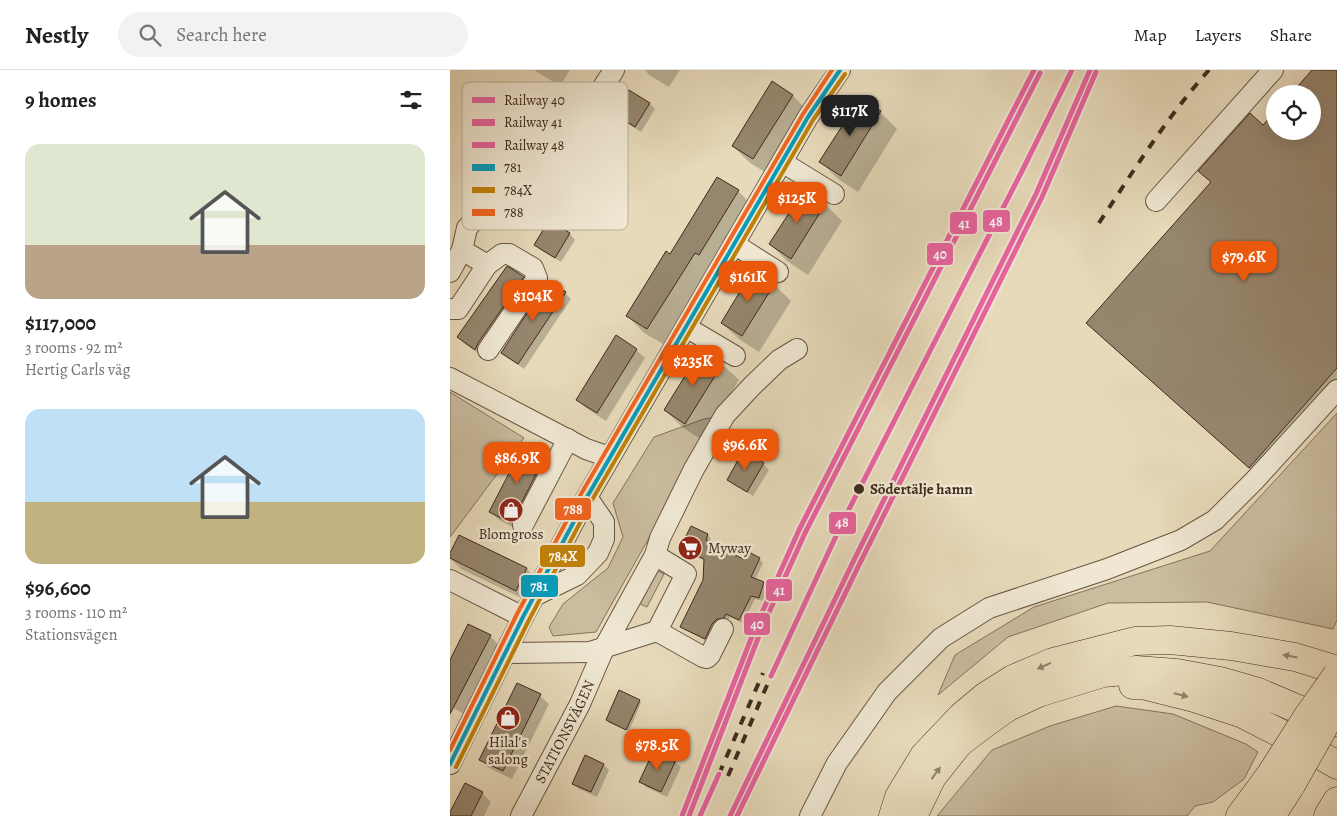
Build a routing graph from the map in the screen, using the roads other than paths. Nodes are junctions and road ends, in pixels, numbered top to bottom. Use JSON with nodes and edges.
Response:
{"nodes":[{"id":1,"x":614,"y":70,"type":"edge"},
{"id":2,"x":840,"y":70,"type":"edge"},
{"id":3,"x":1273,"y":70,"type":"edge"},
{"id":4,"x":606,"y":82,"type":"edge"},
{"id":5,"x":790,"y":167,"type":"junction"},
{"id":6,"x":835,"y":189,"type":"dead end"},
{"id":7,"x":1156,"y":202,"type":"dead end"},
{"id":8,"x":467,"y":230,"type":"edge"},
{"id":9,"x":734,"y":244,"type":"junction"},
{"id":10,"x":462,"y":250,"type":"junction"},
{"id":11,"x":487,"y":265,"type":"junction"},
{"id":12,"x":450,"y":272,"type":"edge"},
{"id":13,"x":778,"y":272,"type":"dead end"},
{"id":14,"x":450,"y":309,"type":"edge"},
{"id":15,"x":686,"y":327,"type":"junction"},
{"id":16,"x":797,"y":349,"type":"dead end"},
{"id":17,"x":488,"y":350,"type":"dead end"},
{"id":18,"x":735,"y":356,"type":"dead end"},
{"id":19,"x":450,"y":378,"type":"edge"},
{"id":20,"x":1337,"y":390,"type":"edge"},
{"id":21,"x":568,"y":439,"type":"junction"},
{"id":22,"x":609,"y":457,"type":"junction"},
{"id":23,"x":587,"y":497,"type":"junction"},
{"id":24,"x":524,"y":525,"type":"dead end"},
{"id":25,"x":655,"y":555,"type":"junction"},
{"id":26,"x":450,"y":580,"type":"edge"},
{"id":27,"x":534,"y":596,"type":"junction"},
{"id":28,"x":523,"y":617,"type":"junction"},
{"id":29,"x":723,"y":630,"type":"dead end"},
{"id":30,"x":657,"y":631,"type":"junction"},
{"id":31,"x":605,"y":646,"type":"junction"},
{"id":32,"x":1091,"y":652,"type":"junction"},
{"id":33,"x":505,"y":653,"type":"junction"},
{"id":34,"x":1337,"y":670,"type":"edge"},
{"id":35,"x":1337,"y":675,"type":"edge"},
{"id":36,"x":1064,"y":685,"type":"junction"},
{"id":37,"x":1337,"y":701,"type":"edge"},
{"id":38,"x":1337,"y":710,"type":"edge"},
{"id":39,"x":1337,"y":726,"type":"edge"},
{"id":40,"x":450,"y":764,"type":"edge"},
{"id":41,"x":1337,"y":765,"type":"edge"},
{"id":42,"x":1281,"y":779,"type":"junction"},
{"id":43,"x":521,"y":816,"type":"edge"},
{"id":44,"x":810,"y":816,"type":"edge"},
{"id":45,"x":893,"y":816,"type":"edge"},
{"id":46,"x":913,"y":816,"type":"edge"},
{"id":47,"x":1240,"y":816,"type":"edge"},
{"id":48,"x":1272,"y":816,"type":"edge"}],
"edges":[{"from":1,"to":4,"type":"street"},
{"from":2,"to":5,"type":"street"},
{"from":3,"to":7,"type":"street"},
{"from":5,"to":6,"type":"street"},
{"from":5,"to":9,"type":"street"},
{"from":8,"to":10,"type":"street"},
{"from":9,"to":13,"type":"street"},
{"from":9,"to":15,"type":"street"},
{"from":10,"to":11,"type":"street"},
{"from":10,"to":12,"type":"street"},
{"from":11,"to":14,"type":"street"},
{"from":11,"to":17,"type":"street"},
{"from":15,"to":18,"type":"street"},
{"from":15,"to":22,"type":"street"},
{"from":16,"to":25,"type":"street","name":"STATIONSVÄGEN"},
{"from":19,"to":21,"type":"street"},
{"from":20,"to":44,"type":"street"},
{"from":21,"to":22,"type":"street"},
{"from":21,"to":24,"type":"street"},
{"from":22,"to":23,"type":"street"},
{"from":23,"to":27,"type":"street"},
{"from":23,"to":27,"type":"street"},
{"from":25,"to":30,"type":"street"},
{"from":25,"to":31,"type":"street","name":"STATIONSVÄGEN"},
{"from":26,"to":28,"type":"street"},
{"from":27,"to":28,"type":"street"},
{"from":28,"to":33,"type":"street"},
{"from":29,"to":30,"type":"street"},
{"from":30,"to":31,"type":"street"},
{"from":31,"to":33,"type":"street"},
{"from":31,"to":43,"type":"street","name":"STATIONSVÄGEN"},
{"from":34,"to":32,"type":"highway","one_way":true},
{"from":32,"to":38,"type":"highway"},
{"from":32,"to":45,"type":"highway","one_way":true},
{"from":33,"to":40,"type":"street"},
{"from":35,"to":42,"type":"highway","bridge":true},
{"from":36,"to":39,"type":"highway"},
{"from":36,"to":41,"type":"highway","one_way":true},
{"from":46,"to":36,"type":"highway","one_way":true},
{"from":37,"to":42,"type":"highway","bridge":true},
{"from":42,"to":47,"type":"highway"},
{"from":42,"to":48,"type":"highway"}]}
